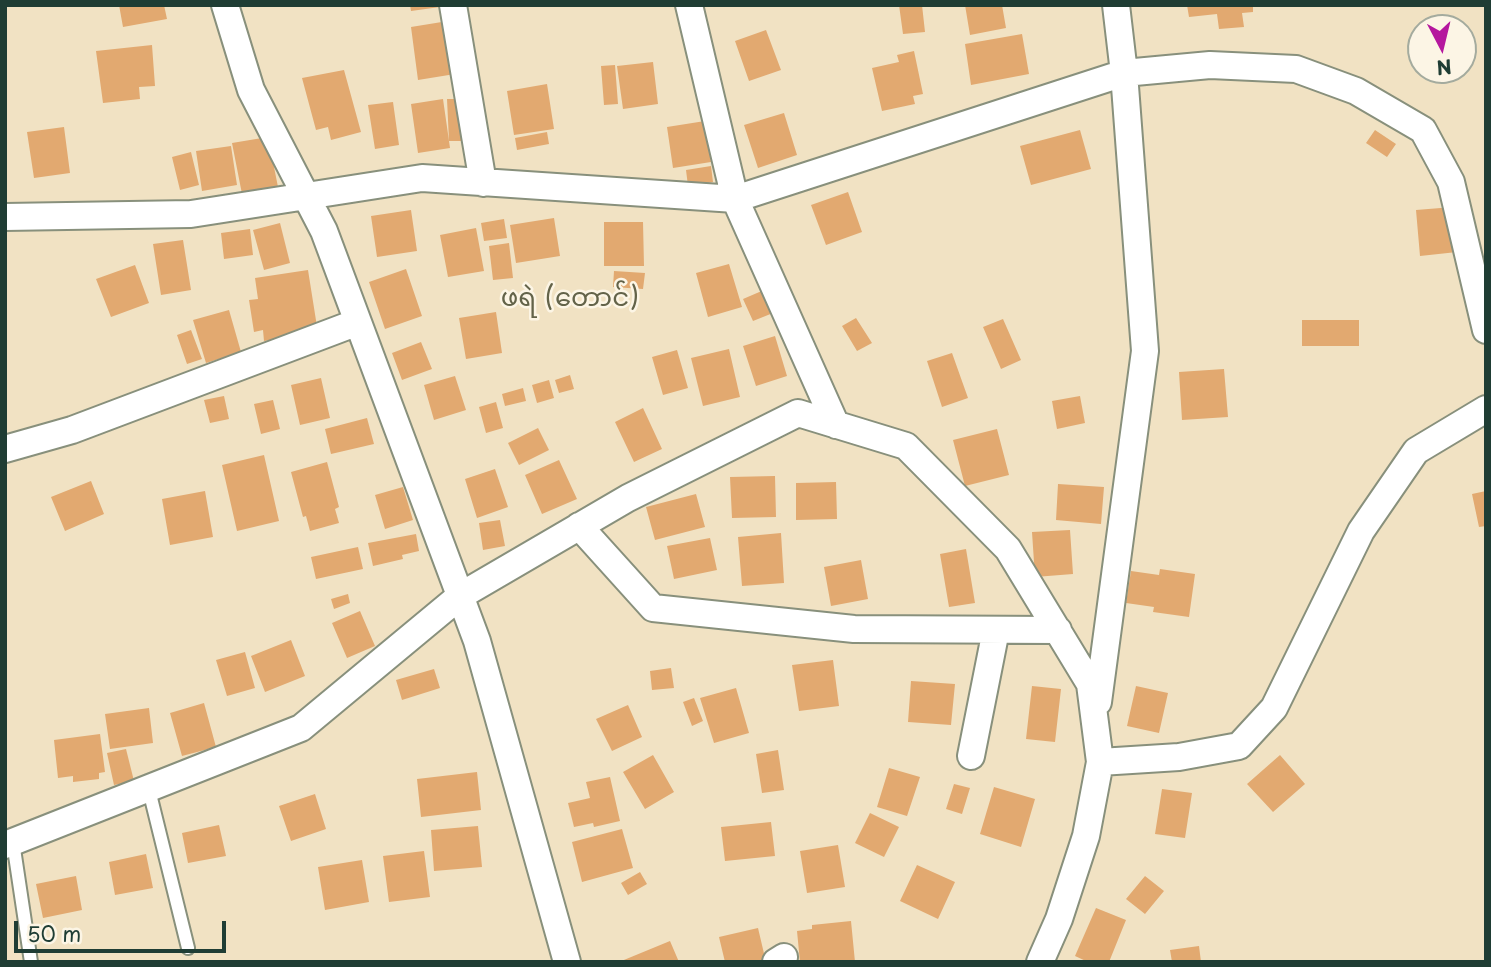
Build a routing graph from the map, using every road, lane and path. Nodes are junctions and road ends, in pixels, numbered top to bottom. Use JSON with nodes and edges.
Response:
{"nodes":[{"id":1,"x":225,"y":5,"type":"edge"},
{"id":2,"x":453,"y":5,"type":"edge"},
{"id":3,"x":689,"y":5,"type":"edge"},
{"id":4,"x":1116,"y":5,"type":"edge"},
{"id":5,"x":1124,"y":73,"type":"junction"},
{"id":6,"x":483,"y":183,"type":"junction"},
{"id":7,"x":307,"y":197,"type":"junction"},
{"id":8,"x":735,"y":199,"type":"junction"},
{"id":9,"x":5,"y":217,"type":"edge"},
{"id":10,"x":358,"y":322,"type":"junction"},
{"id":11,"x":1486,"y":330,"type":"edge"},
{"id":12,"x":1486,"y":409,"type":"edge"},
{"id":13,"x":836,"y":425,"type":"junction"},
{"id":14,"x":5,"y":449,"type":"edge"},
{"id":15,"x":579,"y":527,"type":"junction"},
{"id":16,"x":460,"y":596,"type":"junction"},
{"id":17,"x":996,"y":630,"type":"junction"},
{"id":18,"x":1058,"y":630,"type":"junction"},
{"id":19,"x":1095,"y":724,"type":"junction"},
{"id":20,"x":971,"y":756,"type":"dead end"},
{"id":21,"x":1100,"y":762,"type":"junction"},
{"id":22,"x":149,"y":790,"type":"junction"},
{"id":23,"x":9,"y":844,"type":"edge"},
{"id":24,"x":188,"y":948,"type":"dead end"},
{"id":25,"x":31,"y":962,"type":"edge"},
{"id":26,"x":568,"y":962,"type":"edge"},
{"id":27,"x":1040,"y":962,"type":"edge"}],
"edges":[{"from":1,"to":7,"type":"street"},
{"from":2,"to":6,"type":"street"},
{"from":3,"to":8,"type":"street"},
{"from":4,"to":5,"type":"street"},
{"from":5,"to":8,"type":"street"},
{"from":5,"to":11,"type":"street"},
{"from":5,"to":19,"type":"street"},
{"from":6,"to":7,"type":"street"},
{"from":6,"to":8,"type":"street"},
{"from":7,"to":9,"type":"street"},
{"from":7,"to":10,"type":"street"},
{"from":8,"to":13,"type":"street"},
{"from":10,"to":14,"type":"street"},
{"from":10,"to":16,"type":"street"},
{"from":12,"to":21,"type":"street"},
{"from":13,"to":15,"type":"street"},
{"from":13,"to":18,"type":"street"},
{"from":15,"to":16,"type":"street"},
{"from":15,"to":17,"type":"street"},
{"from":16,"to":22,"type":"street"},
{"from":16,"to":26,"type":"street"},
{"from":17,"to":18,"type":"street"},
{"from":17,"to":20,"type":"street"},
{"from":18,"to":19,"type":"street"},
{"from":19,"to":21,"type":"street"},
{"from":21,"to":27,"type":"street"},
{"from":22,"to":23,"type":"street"},
{"from":22,"to":24,"type":"lane"},
{"from":23,"to":25,"type":"lane"}]}
